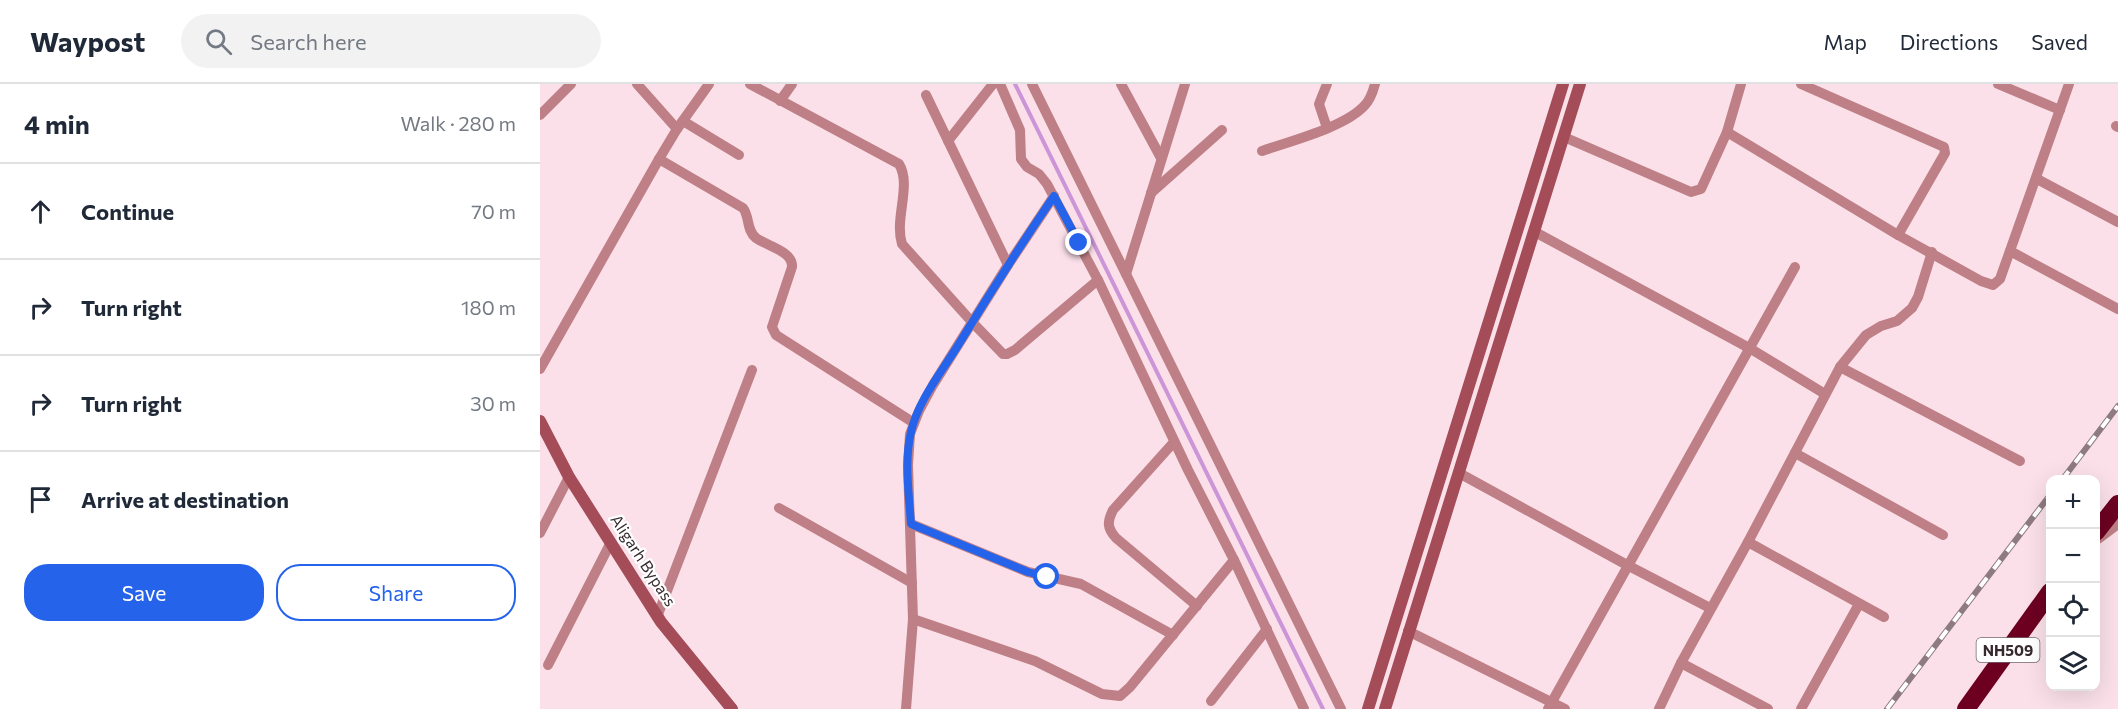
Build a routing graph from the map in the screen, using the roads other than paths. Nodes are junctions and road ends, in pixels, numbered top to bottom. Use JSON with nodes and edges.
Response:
{"nodes":[{"id":1,"x":571,"y":84,"type":"edge"},
{"id":2,"x":637,"y":84,"type":"edge"},
{"id":3,"x":709,"y":84,"type":"edge"},
{"id":4,"x":750,"y":84,"type":"edge"},
{"id":5,"x":792,"y":84,"type":"edge"},
{"id":6,"x":993,"y":84,"type":"edge"},
{"id":7,"x":1000,"y":84,"type":"edge"},
{"id":8,"x":1032,"y":84,"type":"edge"},
{"id":9,"x":1121,"y":84,"type":"edge"},
{"id":10,"x":1185,"y":84,"type":"edge"},
{"id":11,"x":1327,"y":84,"type":"edge"},
{"id":12,"x":1375,"y":84,"type":"edge"},
{"id":13,"x":1563,"y":84,"type":"edge"},
{"id":14,"x":1580,"y":84,"type":"edge"},
{"id":15,"x":1741,"y":84,"type":"edge"},
{"id":16,"x":1801,"y":84,"type":"edge"},
{"id":17,"x":1998,"y":84,"type":"edge"},
{"id":18,"x":2069,"y":84,"type":"edge"},
{"id":19,"x":926,"y":95,"type":"dead end"},
{"id":20,"x":780,"y":101,"type":"junction"},
{"id":21,"x":2060,"y":110,"type":"junction"},
{"id":22,"x":540,"y":115,"type":"edge"},
{"id":23,"x":680,"y":125,"type":"junction"},
{"id":24,"x":1327,"y":128,"type":"junction"},
{"id":25,"x":1222,"y":130,"type":"dead end"},
{"id":26,"x":1727,"y":132,"type":"junction"},
{"id":27,"x":1564,"y":137,"type":"junction"},
{"id":28,"x":948,"y":141,"type":"junction"},
{"id":29,"x":1263,"y":151,"type":"dead end"},
{"id":30,"x":739,"y":155,"type":"dead end"},
{"id":31,"x":1161,"y":158,"type":"junction"},
{"id":32,"x":659,"y":159,"type":"junction"},
{"id":33,"x":2037,"y":179,"type":"junction"},
{"id":34,"x":1150,"y":193,"type":"junction"},
{"id":35,"x":1054,"y":196,"type":"junction"},
{"id":36,"x":2118,"y":221,"type":"edge"},
{"id":37,"x":1535,"y":232,"type":"junction"},
{"id":38,"x":1898,"y":235,"type":"junction"},
{"id":39,"x":2010,"y":251,"type":"junction"},
{"id":40,"x":1932,"y":252,"type":"junction"},
{"id":41,"x":1008,"y":265,"type":"junction"},
{"id":42,"x":1795,"y":267,"type":"dead end"},
{"id":43,"x":1126,"y":274,"type":"junction"},
{"id":44,"x":1098,"y":280,"type":"junction"},
{"id":45,"x":2118,"y":309,"type":"edge"},
{"id":46,"x":972,"y":322,"type":"junction"},
{"id":47,"x":1751,"y":349,"type":"junction"},
{"id":48,"x":1840,"y":367,"type":"junction"},
{"id":49,"x":540,"y":369,"type":"edge"},
{"id":50,"x":752,"y":370,"type":"dead end"},
{"id":51,"x":1825,"y":394,"type":"junction"},
{"id":52,"x":540,"y":421,"type":"edge"},
{"id":53,"x":914,"y":423,"type":"junction"},
{"id":54,"x":1174,"y":441,"type":"junction"},
{"id":55,"x":1795,"y":453,"type":"junction"},
{"id":56,"x":2019,"y":461,"type":"dead end"},
{"id":57,"x":1459,"y":472,"type":"junction"},
{"id":58,"x":569,"y":477,"type":"junction"},
{"id":59,"x":2118,"y":504,"type":"edge"},
{"id":60,"x":779,"y":508,"type":"dead end"},
{"id":61,"x":911,"y":524,"type":"junction"},
{"id":62,"x":2118,"y":524,"type":"edge"},
{"id":63,"x":2098,"y":529,"type":"edge"},
{"id":64,"x":540,"y":533,"type":"edge"},
{"id":65,"x":1943,"y":535,"type":"dead end"},
{"id":66,"x":2100,"y":538,"type":"edge"},
{"id":67,"x":1748,"y":542,"type":"junction"},
{"id":68,"x":610,"y":544,"type":"junction"},
{"id":69,"x":1234,"y":560,"type":"junction"},
{"id":70,"x":1627,"y":566,"type":"junction"},
{"id":71,"x":912,"y":583,"type":"junction"},
{"id":72,"x":2046,"y":598,"type":"edge"},
{"id":73,"x":1859,"y":604,"type":"junction"},
{"id":74,"x":1197,"y":606,"type":"junction"},
{"id":75,"x":1710,"y":608,"type":"junction"},
{"id":76,"x":657,"y":617,"type":"junction"},
{"id":77,"x":1884,"y":617,"type":"dead end"},
{"id":78,"x":913,"y":619,"type":"junction"},
{"id":79,"x":1267,"y":629,"type":"junction"},
{"id":80,"x":1408,"y":631,"type":"junction"},
{"id":81,"x":1173,"y":635,"type":"junction"},
{"id":82,"x":1681,"y":663,"type":"junction"},
{"id":83,"x":548,"y":665,"type":"dead end"},
{"id":84,"x":1210,"y":701,"type":"dead end"},
{"id":85,"x":1550,"y":706,"type":"edge"},
{"id":86,"x":732,"y":709,"type":"edge"},
{"id":87,"x":906,"y":709,"type":"edge"},
{"id":88,"x":1304,"y":709,"type":"edge"},
{"id":89,"x":1341,"y":709,"type":"edge"},
{"id":90,"x":1368,"y":709,"type":"edge"},
{"id":91,"x":1385,"y":709,"type":"edge"},
{"id":92,"x":1564,"y":709,"type":"edge"},
{"id":93,"x":1659,"y":709,"type":"edge"},
{"id":94,"x":1768,"y":709,"type":"edge"},
{"id":95,"x":1801,"y":709,"type":"edge"},
{"id":96,"x":1966,"y":709,"type":"edge"}],
"edges":[{"from":1,"to":22,"type":"street"},
{"from":2,"to":23,"type":"street"},
{"from":3,"to":23,"type":"street"},
{"from":4,"to":20,"type":"street"},
{"from":5,"to":20,"type":"street"},
{"from":6,"to":28,"type":"street"},
{"from":7,"to":35,"type":"street"},
{"from":8,"to":43,"type":"street"},
{"from":9,"to":31,"type":"street"},
{"from":10,"to":31,"type":"street"},
{"from":11,"to":24,"type":"street"},
{"from":12,"to":24,"type":"street"},
{"from":13,"to":90,"type":"main road"},
{"from":14,"to":27,"type":"main road"},
{"from":15,"to":26,"type":"street"},
{"from":16,"to":38,"type":"street"},
{"from":17,"to":21,"type":"street"},
{"from":18,"to":21,"type":"street"},
{"from":19,"to":28,"type":"street"},
{"from":20,"to":46,"type":"street"},
{"from":21,"to":33,"type":"street"},
{"from":23,"to":30,"type":"street"},
{"from":23,"to":32,"type":"street"},
{"from":24,"to":29,"type":"street"},
{"from":25,"to":34,"type":"street"},
{"from":26,"to":27,"type":"street"},
{"from":26,"to":38,"type":"street"},
{"from":27,"to":37,"type":"main road"},
{"from":28,"to":41,"type":"street"},
{"from":31,"to":34,"type":"street"},
{"from":32,"to":49,"type":"street"},
{"from":32,"to":53,"type":"street"},
{"from":33,"to":36,"type":"street"},
{"from":33,"to":39,"type":"street"},
{"from":34,"to":43,"type":"street"},
{"from":35,"to":41,"type":"street"},
{"from":35,"to":44,"type":"street"},
{"from":37,"to":47,"type":"street"},
{"from":37,"to":57,"type":"main road"},
{"from":38,"to":40,"type":"street"},
{"from":39,"to":40,"type":"street"},
{"from":39,"to":45,"type":"street"},
{"from":40,"to":48,"type":"street"},
{"from":41,"to":46,"type":"street"},
{"from":42,"to":47,"type":"street"},
{"from":43,"to":89,"type":"street"},
{"from":44,"to":46,"type":"street"},
{"from":44,"to":54,"type":"street"},
{"from":46,"to":53,"type":"street"},
{"from":47,"to":51,"type":"street"},
{"from":47,"to":70,"type":"street"},
{"from":48,"to":51,"type":"street"},
{"from":48,"to":56,"type":"street"},
{"from":50,"to":76,"type":"street"},
{"from":51,"to":55,"type":"street"},
{"from":52,"to":58,"type":"main road","name":"Aligarh Bypass"},
{"from":53,"to":61,"type":"street"},
{"from":54,"to":69,"type":"street"},
{"from":54,"to":74,"type":"street"},
{"from":55,"to":65,"type":"street"},
{"from":55,"to":67,"type":"street"},
{"from":57,"to":70,"type":"street"},
{"from":57,"to":80,"type":"main road"},
{"from":58,"to":64,"type":"street"},
{"from":58,"to":68,"type":"main road","name":"Aligarh Bypass"},
{"from":59,"to":63,"type":"highway"},
{"from":60,"to":71,"type":"street"},
{"from":61,"to":71,"type":"street"},
{"from":61,"to":81,"type":"street"},
{"from":62,"to":66,"type":"street"},
{"from":67,"to":73,"type":"street"},
{"from":67,"to":75,"type":"street"},
{"from":68,"to":76,"type":"main road","name":"Aligarh Bypass"},
{"from":68,"to":83,"type":"street"},
{"from":69,"to":74,"type":"street"},
{"from":69,"to":79,"type":"street"},
{"from":70,"to":75,"type":"street"},
{"from":70,"to":85,"type":"street"},
{"from":71,"to":78,"type":"street"},
{"from":72,"to":96,"type":"highway","number":"NH509"},
{"from":73,"to":77,"type":"street"},
{"from":73,"to":95,"type":"street"},
{"from":74,"to":81,"type":"street"},
{"from":75,"to":82,"type":"street"},
{"from":76,"to":86,"type":"main road","name":"Aligarh Bypass"},
{"from":78,"to":81,"type":"street"},
{"from":78,"to":87,"type":"street"},
{"from":79,"to":84,"type":"street"},
{"from":79,"to":88,"type":"street"},
{"from":80,"to":85,"type":"street"},
{"from":80,"to":91,"type":"main road"},
{"from":82,"to":93,"type":"street"},
{"from":82,"to":94,"type":"street"},
{"from":85,"to":92,"type":"street"}]}
